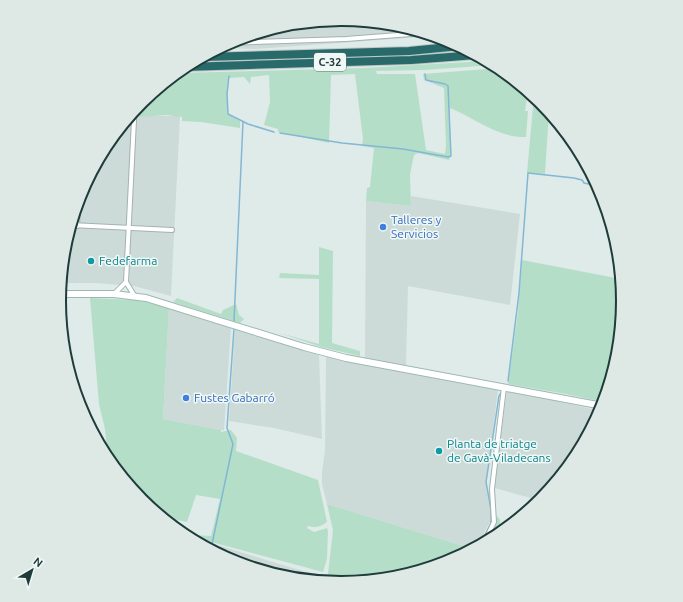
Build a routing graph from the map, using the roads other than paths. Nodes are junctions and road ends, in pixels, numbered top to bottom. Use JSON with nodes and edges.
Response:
{"nodes":[{"id":1,"x":409,"y":34,"type":"edge"},
{"id":2,"x":249,"y":42,"type":"edge"},
{"id":3,"x":448,"y":47,"type":"edge"},
{"id":4,"x":466,"y":56,"type":"edge"},
{"id":5,"x":215,"y":57,"type":"edge"},
{"id":6,"x":198,"y":67,"type":"edge"},
{"id":7,"x":134,"y":121,"type":"edge"},
{"id":8,"x":77,"y":226,"type":"edge"},
{"id":9,"x":129,"y":228,"type":"junction"},
{"id":10,"x":172,"y":230,"type":"dead end"},
{"id":11,"x":126,"y":282,"type":"junction"},
{"id":12,"x":66,"y":294,"type":"edge"},
{"id":13,"x":114,"y":294,"type":"junction"},
{"id":14,"x":134,"y":295,"type":"junction"},
{"id":15,"x":504,"y":387,"type":"junction"},
{"id":16,"x":596,"y":405,"type":"edge"},
{"id":17,"x":489,"y":533,"type":"edge"}],
"edges":[{"from":1,"to":2,"type":"street"},
{"from":3,"to":5,"type":"highway","number":"C-32"},
{"from":4,"to":6,"type":"highway","number":"C-32"},
{"from":7,"to":9,"type":"street"},
{"from":8,"to":9,"type":"street"},
{"from":9,"to":10,"type":"street"},
{"from":9,"to":11,"type":"street"},
{"from":11,"to":13,"type":"street"},
{"from":11,"to":14,"type":"street"},
{"from":12,"to":13,"type":"main road"},
{"from":13,"to":14,"type":"main road"},
{"from":14,"to":15,"type":"main road"},
{"from":15,"to":16,"type":"main road"},
{"from":15,"to":17,"type":"street"}]}
